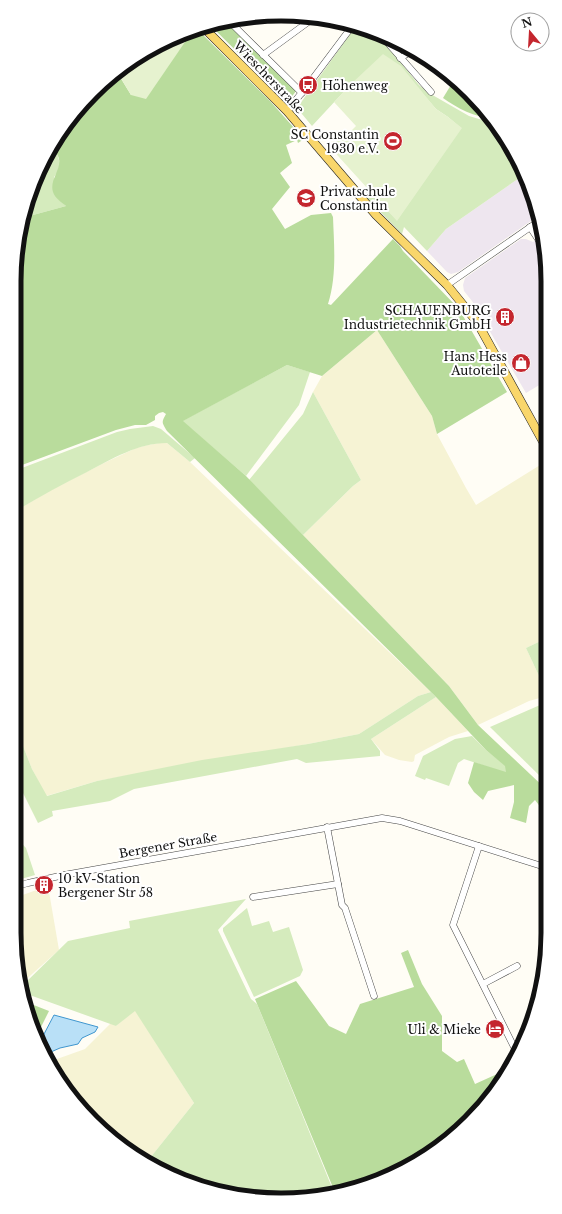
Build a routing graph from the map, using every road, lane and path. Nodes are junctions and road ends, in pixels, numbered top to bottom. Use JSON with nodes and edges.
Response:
{"nodes":[{"id":1,"x":307,"y":23,"type":"edge"},
{"id":2,"x":234,"y":25,"type":"edge"},
{"id":3,"x":348,"y":30,"type":"edge"},
{"id":4,"x":208,"y":32,"type":"edge"},
{"id":5,"x":389,"y":45,"type":"edge"},
{"id":6,"x":263,"y":54,"type":"junction"},
{"id":7,"x":407,"y":54,"type":"edge"},
{"id":8,"x":400,"y":58,"type":"junction"},
{"id":9,"x":431,"y":92,"type":"dead end"},
{"id":10,"x":302,"y":93,"type":"junction"},
{"id":11,"x":287,"y":111,"type":"junction"},
{"id":12,"x":534,"y":224,"type":"edge"},
{"id":13,"x":530,"y":227,"type":"junction"},
{"id":14,"x":537,"y":238,"type":"edge"},
{"id":15,"x":447,"y":284,"type":"junction"},
{"id":16,"x":541,"y":438,"type":"edge"},
{"id":17,"x":327,"y":827,"type":"junction"},
{"id":18,"x":479,"y":846,"type":"junction"},
{"id":19,"x":541,"y":866,"type":"edge"},
{"id":20,"x":338,"y":884,"type":"junction"},
{"id":21,"x":21,"y":885,"type":"edge"},
{"id":22,"x":253,"y":897,"type":"dead end"},
{"id":23,"x":517,"y":966,"type":"dead end"},
{"id":24,"x":483,"y":984,"type":"junction"},
{"id":25,"x":374,"y":996,"type":"dead end"},
{"id":26,"x":514,"y":1047,"type":"edge"}],
"edges":[{"from":1,"to":6,"type":"street"},
{"from":2,"to":6,"type":"street","name":"Wiescherstraße"},
{"from":3,"to":10,"type":"street"},
{"from":4,"to":11,"type":"main road","name":"Wiescherstraße"},
{"from":5,"to":8,"type":"street"},
{"from":6,"to":10,"type":"street","name":"Wiescherstraße"},
{"from":7,"to":8,"type":"street"},
{"from":8,"to":9,"type":"street"},
{"from":10,"to":11,"type":"street"},
{"from":11,"to":15,"type":"main road","name":"Wiescherstraße"},
{"from":12,"to":13,"type":"street"},
{"from":13,"to":14,"type":"street"},
{"from":13,"to":15,"type":"street"},
{"from":15,"to":16,"type":"main road","name":"Wiescherstraße"},
{"from":17,"to":18,"type":"street","name":"Bergener Straße"},
{"from":17,"to":20,"type":"street"},
{"from":17,"to":21,"type":"street","name":"Bergener Straße"},
{"from":18,"to":19,"type":"street","name":"Bergener Straße"},
{"from":18,"to":24,"type":"street"},
{"from":20,"to":22,"type":"street"},
{"from":20,"to":25,"type":"street"},
{"from":23,"to":24,"type":"street"},
{"from":24,"to":26,"type":"street"}]}
